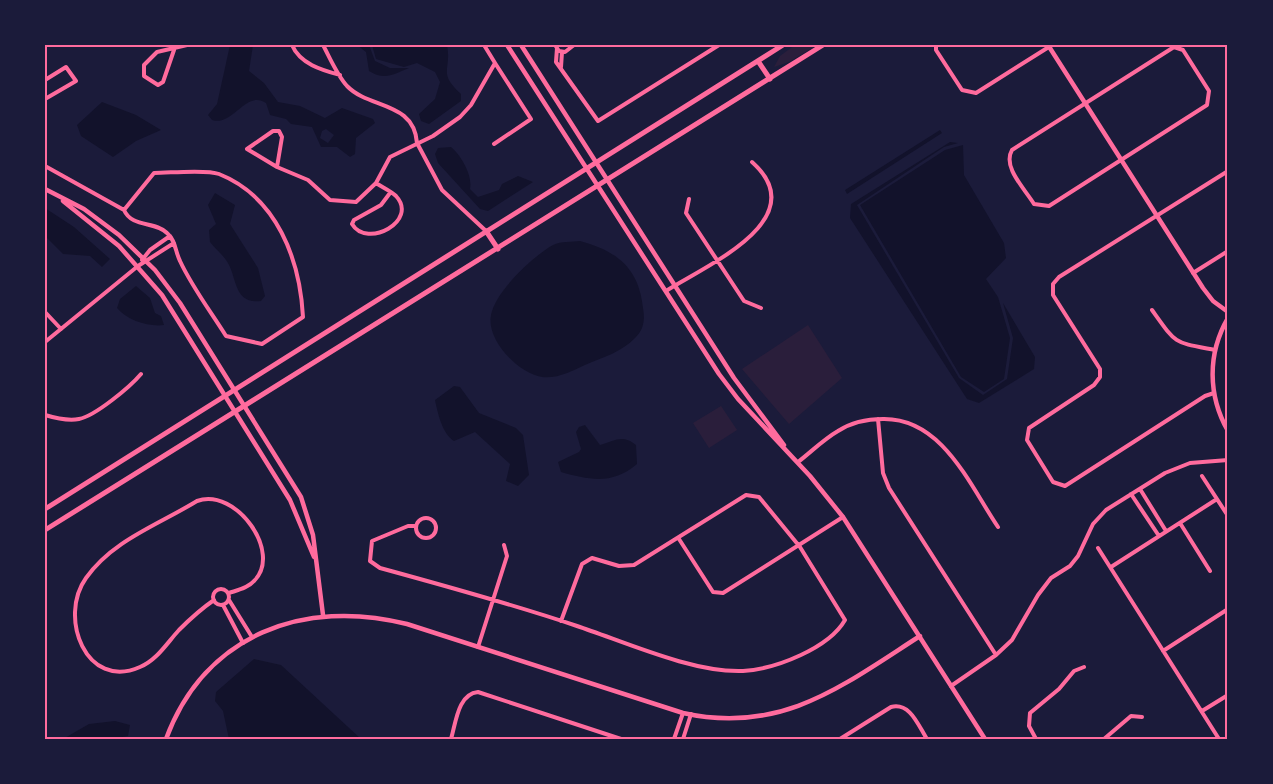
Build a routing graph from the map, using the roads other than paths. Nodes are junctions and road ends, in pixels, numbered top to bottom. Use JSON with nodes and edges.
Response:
{"nodes":[{"id":1,"x":187,"y":45,"type":"edge"},
{"id":2,"x":292,"y":45,"type":"edge"},
{"id":3,"x":323,"y":45,"type":"edge"},
{"id":4,"x":484,"y":45,"type":"edge"},
{"id":5,"x":507,"y":45,"type":"edge"},
{"id":6,"x":521,"y":45,"type":"edge"},
{"id":7,"x":574,"y":45,"type":"edge"},
{"id":8,"x":719,"y":45,"type":"edge"},
{"id":9,"x":783,"y":45,"type":"edge"},
{"id":10,"x":823,"y":45,"type":"edge"},
{"id":11,"x":936,"y":45,"type":"edge"},
{"id":12,"x":1050,"y":46,"type":"edge"},
{"id":13,"x":556,"y":47,"type":"edge"},
{"id":14,"x":174,"y":50,"type":"junction"},
{"id":15,"x":562,"y":52,"type":"junction"},
{"id":16,"x":759,"y":61,"type":"junction"},
{"id":17,"x":495,"y":63,"type":"junction"},
{"id":18,"x":561,"y":67,"type":"junction"},
{"id":19,"x":340,"y":75,"type":"junction"},
{"id":20,"x":770,"y":79,"type":"junction"},
{"id":21,"x":45,"y":80,"type":"edge"},
{"id":22,"x":45,"y":99,"type":"edge"},
{"id":23,"x":1085,"y":103,"type":"junction"},
{"id":24,"x":417,"y":143,"type":"junction"},
{"id":25,"x":494,"y":144,"type":"dead end"},
{"id":26,"x":1121,"y":159,"type":"junction"},
{"id":27,"x":597,"y":161,"type":"junction"},
{"id":28,"x":752,"y":162,"type":"dead end"},
{"id":29,"x":45,"y":166,"type":"edge"},
{"id":30,"x":277,"y":167,"type":"junction"},
{"id":31,"x":586,"y":168,"type":"junction"},
{"id":32,"x":1228,"y":171,"type":"edge"},
{"id":33,"x":609,"y":179,"type":"junction"},
{"id":34,"x":375,"y":183,"type":"junction"},
{"id":35,"x":598,"y":186,"type":"junction"},
{"id":36,"x":47,"y":190,"type":"edge"},
{"id":37,"x":390,"y":193,"type":"junction"},
{"id":38,"x":689,"y":199,"type":"dead end"},
{"id":39,"x":124,"y":210,"type":"junction"},
{"id":40,"x":1158,"y":216,"type":"junction"},
{"id":41,"x":486,"y":231,"type":"junction"},
{"id":42,"x":170,"y":236,"type":"junction"},
{"id":43,"x":174,"y":243,"type":"junction"},
{"id":44,"x":498,"y":249,"type":"junction"},
{"id":45,"x":1228,"y":251,"type":"edge"},
{"id":46,"x":145,"y":259,"type":"junction"},
{"id":47,"x":716,"y":260,"type":"junction"},
{"id":48,"x":138,"y":266,"type":"junction"},
{"id":49,"x":1193,"y":273,"type":"junction"},
{"id":50,"x":676,"y":285,"type":"junction"},
{"id":51,"x":666,"y":291,"type":"junction"},
{"id":52,"x":761,"y":308,"type":"dead end"},
{"id":53,"x":1152,"y":310,"type":"dead end"},
{"id":54,"x":45,"y":312,"type":"edge"},
{"id":55,"x":1228,"y":312,"type":"edge"},
{"id":56,"x":1228,"y":318,"type":"edge"},
{"id":57,"x":61,"y":329,"type":"junction"},
{"id":58,"x":45,"y":342,"type":"edge"},
{"id":59,"x":1215,"y":350,"type":"junction"},
{"id":60,"x":141,"y":374,"type":"dead end"},
{"id":61,"x":234,"y":389,"type":"junction"},
{"id":62,"x":1214,"y":393,"type":"junction"},
{"id":63,"x":225,"y":395,"type":"junction"},
{"id":64,"x":245,"y":407,"type":"junction"},
{"id":65,"x":236,"y":413,"type":"junction"},
{"id":66,"x":45,"y":415,"type":"edge"},
{"id":67,"x":878,"y":419,"type":"junction"},
{"id":68,"x":1228,"y":431,"type":"edge"},
{"id":69,"x":791,"y":455,"type":"junction"},
{"id":70,"x":1228,"y":460,"type":"edge"},
{"id":71,"x":798,"y":462,"type":"junction"},
{"id":72,"x":1202,"y":476,"type":"dead end"},
{"id":73,"x":1140,"y":488,"type":"junction"},
{"id":74,"x":1131,"y":494,"type":"junction"},
{"id":75,"x":1217,"y":499,"type":"junction"},
{"id":76,"x":1152,"y":508,"type":"junction"},
{"id":77,"x":45,"y":509,"type":"edge"},
{"id":78,"x":1144,"y":513,"type":"junction"},
{"id":79,"x":1228,"y":516,"type":"edge"},
{"id":80,"x":843,"y":517,"type":"junction"},
{"id":81,"x":1180,"y":523,"type":"junction"},
{"id":82,"x":416,"y":526,"type":"junction"},
{"id":83,"x":998,"y":527,"type":"dead end"},
{"id":84,"x":45,"y":530,"type":"edge"},
{"id":85,"x":1166,"y":531,"type":"junction"},
{"id":86,"x":1159,"y":536,"type":"junction"},
{"id":87,"x":678,"y":539,"type":"junction"},
{"id":88,"x":504,"y":545,"type":"dead end"},
{"id":89,"x":800,"y":547,"type":"junction"},
{"id":90,"x":1098,"y":548,"type":"dead end"},
{"id":91,"x":1111,"y":567,"type":"junction"},
{"id":92,"x":318,"y":568,"type":"junction"},
{"id":93,"x":1210,"y":571,"type":"dead end"},
{"id":94,"x":229,"y":593,"type":"junction"},
{"id":95,"x":495,"y":599,"type":"junction"},
{"id":96,"x":214,"y":600,"type":"junction"},
{"id":97,"x":229,"y":600,"type":"junction"},
{"id":98,"x":223,"y":605,"type":"junction"},
{"id":99,"x":1228,"y":609,"type":"edge"},
{"id":100,"x":323,"y":615,"type":"junction"},
{"id":101,"x":561,"y":621,"type":"junction"},
{"id":102,"x":920,"y":636,"type":"junction"},
{"id":103,"x":252,"y":637,"type":"junction"},
{"id":104,"x":243,"y":643,"type":"junction"},
{"id":105,"x":478,"y":647,"type":"junction"},
{"id":106,"x":1163,"y":651,"type":"junction"},
{"id":107,"x":996,"y":655,"type":"junction"},
{"id":108,"x":1083,"y":667,"type":"dead end"},
{"id":109,"x":951,"y":686,"type":"junction"},
{"id":110,"x":1228,"y":695,"type":"edge"},
{"id":111,"x":1202,"y":711,"type":"junction"},
{"id":112,"x":683,"y":713,"type":"junction"},
{"id":113,"x":691,"y":714,"type":"junction"},
{"id":114,"x":1142,"y":717,"type":"dead end"},
{"id":115,"x":166,"y":739,"type":"edge"},
{"id":116,"x":451,"y":739,"type":"edge"},
{"id":117,"x":621,"y":739,"type":"edge"},
{"id":118,"x":674,"y":739,"type":"edge"},
{"id":119,"x":683,"y":739,"type":"edge"},
{"id":120,"x":840,"y":739,"type":"edge"},
{"id":121,"x":927,"y":739,"type":"edge"},
{"id":122,"x":985,"y":739,"type":"edge"},
{"id":123,"x":1036,"y":739,"type":"edge"},
{"id":124,"x":1104,"y":739,"type":"edge"},
{"id":125,"x":1220,"y":739,"type":"edge"}],
"edges":[{"from":1,"to":14,"type":"street"},
{"from":2,"to":19,"type":"street"},
{"from":3,"to":19,"type":"street"},
{"from":4,"to":17,"type":"street"},
{"from":5,"to":31,"type":"street"},
{"from":6,"to":27,"type":"street"},
{"from":7,"to":15,"type":"street"},
{"from":8,"to":18,"type":"street"},
{"from":9,"to":16,"type":"main road"},
{"from":10,"to":20,"type":"main road"},
{"from":11,"to":12,"type":"street"},
{"from":12,"to":23,"type":"street"},
{"from":13,"to":15,"type":"street"},
{"from":13,"to":18,"type":"street"},
{"from":14,"to":14,"type":"street"},
{"from":15,"to":18,"type":"street"},
{"from":16,"to":20,"type":"main road"},
{"from":16,"to":27,"type":"main road"},
{"from":17,"to":24,"type":"street"},
{"from":17,"to":25,"type":"street"},
{"from":19,"to":24,"type":"street"},
{"from":20,"to":33,"type":"main road"},
{"from":21,"to":22,"type":"street"},
{"from":23,"to":26,"type":"street"},
{"from":23,"to":26,"type":"street"},
{"from":23,"to":26,"type":"street"},
{"from":24,"to":34,"type":"street"},
{"from":24,"to":41,"type":"street"},
{"from":26,"to":40,"type":"street"},
{"from":27,"to":31,"type":"main road"},
{"from":27,"to":33,"type":"street"},
{"from":28,"to":47,"type":"street"},
{"from":29,"to":39,"type":"street"},
{"from":30,"to":30,"type":"street"},
{"from":30,"to":34,"type":"street"},
{"from":31,"to":35,"type":"street"},
{"from":31,"to":41,"type":"main road"},
{"from":32,"to":40,"type":"street"},
{"from":33,"to":35,"type":"main road"},
{"from":33,"to":50,"type":"street"},
{"from":34,"to":37,"type":"street"},
{"from":35,"to":44,"type":"main road"},
{"from":35,"to":51,"type":"street"},
{"from":36,"to":46,"type":"street"},
{"from":36,"to":48,"type":"street"},
{"from":37,"to":37,"type":"street"},
{"from":38,"to":47,"type":"street"},
{"from":39,"to":42,"type":"street"},
{"from":39,"to":43,"type":"street"},
{"from":40,"to":49,"type":"street"},
{"from":40,"to":62,"type":"street"},
{"from":41,"to":44,"type":"main road"},
{"from":41,"to":61,"type":"main road"},
{"from":42,"to":43,"type":"street"},
{"from":42,"to":46,"type":"street"},
{"from":43,"to":46,"type":"street"},
{"from":44,"to":64,"type":"main road"},
{"from":45,"to":49,"type":"street"},
{"from":46,"to":48,"type":"street"},
{"from":46,"to":61,"type":"street"},
{"from":47,"to":50,"type":"street"},
{"from":47,"to":52,"type":"street"},
{"from":48,"to":57,"type":"street"},
{"from":48,"to":63,"type":"street"},
{"from":49,"to":55,"type":"street"},
{"from":50,"to":51,"type":"street"},
{"from":50,"to":69,"type":"street"},
{"from":51,"to":69,"type":"street"},
{"from":53,"to":59,"type":"street"},
{"from":54,"to":57,"type":"street"},
{"from":56,"to":59,"type":"street"},
{"from":57,"to":58,"type":"street"},
{"from":59,"to":62,"type":"street"},
{"from":60,"to":66,"type":"street"},
{"from":61,"to":63,"type":"main road"},
{"from":61,"to":64,"type":"street"},
{"from":62,"to":68,"type":"street"},
{"from":63,"to":65,"type":"street"},
{"from":63,"to":77,"type":"main road"},
{"from":64,"to":65,"type":"main road"},
{"from":64,"to":92,"type":"street"},
{"from":65,"to":84,"type":"main road"},
{"from":65,"to":92,"type":"street"},
{"from":67,"to":71,"type":"street"},
{"from":67,"to":83,"type":"street"},
{"from":67,"to":107,"type":"street"},
{"from":69,"to":71,"type":"street"},
{"from":70,"to":73,"type":"street"},
{"from":71,"to":80,"type":"street"},
{"from":72,"to":75,"type":"street"},
{"from":73,"to":74,"type":"street"},
{"from":73,"to":76,"type":"street"},
{"from":74,"to":78,"type":"street"},
{"from":74,"to":107,"type":"street"},
{"from":75,"to":79,"type":"street"},
{"from":75,"to":81,"type":"street"},
{"from":76,"to":78,"type":"street"},
{"from":76,"to":85,"type":"street"},
{"from":78,"to":86,"type":"street"},
{"from":80,"to":89,"type":"street"},
{"from":80,"to":102,"type":"street"},
{"from":81,"to":85,"type":"street"},
{"from":81,"to":93,"type":"street"},
{"from":82,"to":82,"type":"street"},
{"from":82,"to":95,"type":"street"},
{"from":85,"to":86,"type":"street"},
{"from":86,"to":91,"type":"street"},
{"from":87,"to":89,"type":"street"},
{"from":87,"to":89,"type":"street"},
{"from":87,"to":101,"type":"street"},
{"from":88,"to":95,"type":"street"},
{"from":89,"to":101,"type":"street"},
{"from":90,"to":91,"type":"street"},
{"from":91,"to":106,"type":"street"},
{"from":92,"to":100,"type":"street"},
{"from":94,"to":96,"type":"street"},
{"from":94,"to":96,"type":"street"},
{"from":94,"to":97,"type":"street"},
{"from":95,"to":101,"type":"street"},
{"from":95,"to":105,"type":"street"},
{"from":96,"to":98,"type":"street"},
{"from":97,"to":98,"type":"street"},
{"from":97,"to":103,"type":"street"},
{"from":98,"to":104,"type":"street"},
{"from":99,"to":106,"type":"street"},
{"from":100,"to":103,"type":"street"},
{"from":100,"to":105,"type":"street"},
{"from":102,"to":109,"type":"street"},
{"from":102,"to":113,"type":"street"},
{"from":103,"to":104,"type":"street"},
{"from":104,"to":115,"type":"street"},
{"from":105,"to":112,"type":"street"},
{"from":106,"to":111,"type":"street"},
{"from":107,"to":109,"type":"street"},
{"from":108,"to":123,"type":"street"},
{"from":109,"to":122,"type":"street"},
{"from":110,"to":111,"type":"street"},
{"from":111,"to":125,"type":"street"},
{"from":112,"to":113,"type":"street"},
{"from":112,"to":118,"type":"street"},
{"from":113,"to":119,"type":"street"},
{"from":114,"to":124,"type":"street"},
{"from":116,"to":117,"type":"street"},
{"from":120,"to":121,"type":"street"}]}
